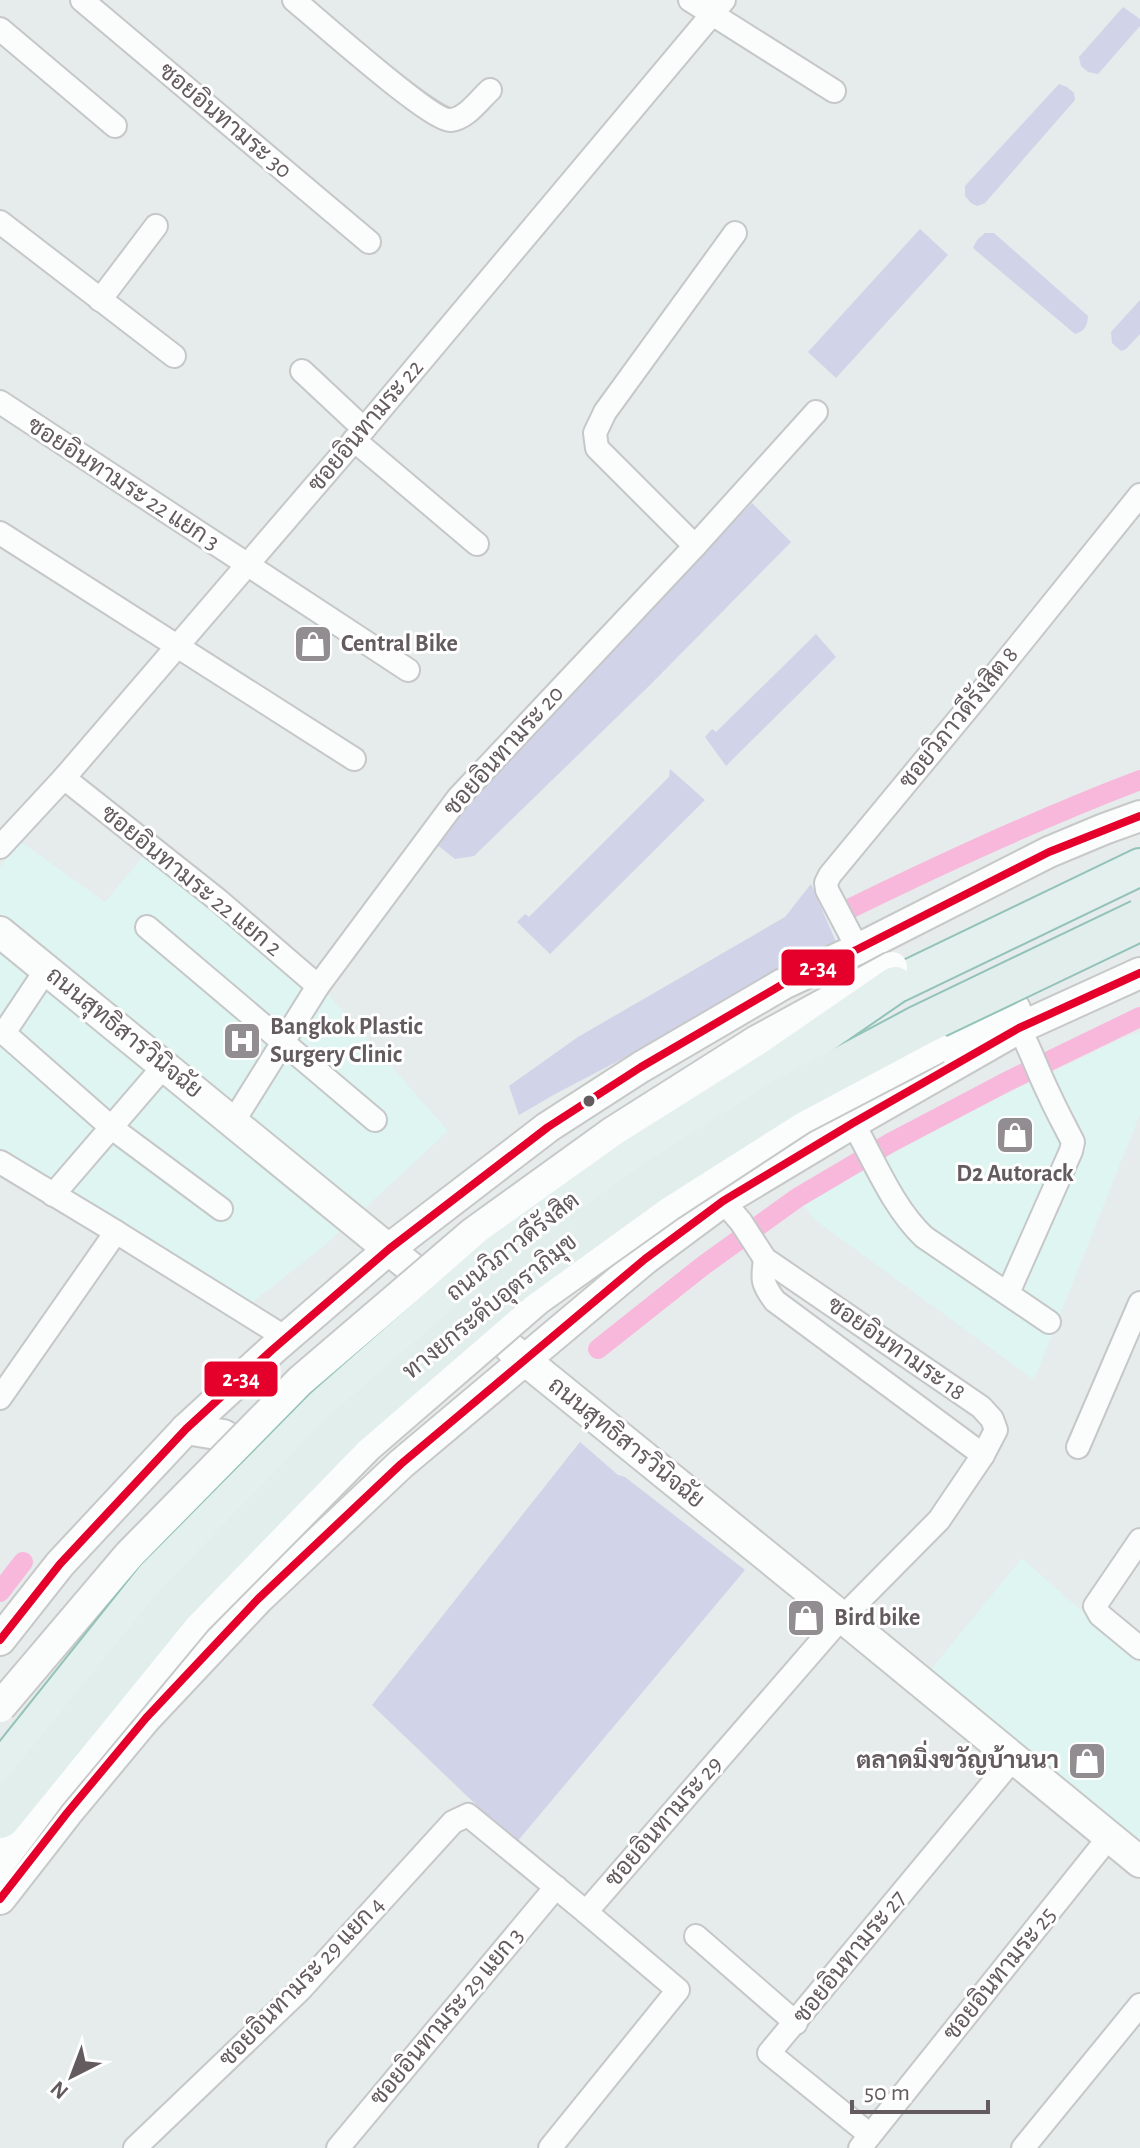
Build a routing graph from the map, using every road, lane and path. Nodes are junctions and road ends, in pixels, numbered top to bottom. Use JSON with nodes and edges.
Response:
{"nodes":[{"id":1,"x":82,"y":0,"type":"edge"},
{"id":2,"x":294,"y":0,"type":"edge"},
{"id":3,"x":690,"y":0,"type":"edge"},
{"id":4,"x":719,"y":8,"type":"edge"},
{"id":5,"x":0,"y":29,"type":"edge"},
{"id":6,"x":490,"y":90,"type":"dead end"},
{"id":7,"x":834,"y":91,"type":"dead end"},
{"id":8,"x":115,"y":126,"type":"dead end"},
{"id":9,"x":0,"y":222,"type":"edge"},
{"id":10,"x":156,"y":226,"type":"dead end"},
{"id":11,"x":735,"y":233,"type":"dead end"},
{"id":12,"x":369,"y":242,"type":"dead end"},
{"id":13,"x":100,"y":300,"type":"junction"},
{"id":14,"x":174,"y":356,"type":"dead end"},
{"id":15,"x":302,"y":371,"type":"dead end"},
{"id":16,"x":0,"y":402,"type":"edge"},
{"id":17,"x":816,"y":412,"type":"dead end"},
{"id":18,"x":359,"y":435,"type":"junction"},
{"id":19,"x":1140,"y":495,"type":"edge"},
{"id":20,"x":0,"y":533,"type":"edge"},
{"id":21,"x":477,"y":544,"type":"dead end"},
{"id":22,"x":695,"y":546,"type":"junction"},
{"id":23,"x":247,"y":566,"type":"junction"},
{"id":24,"x":176,"y":647,"type":"junction"},
{"id":25,"x":408,"y":670,"type":"dead end"},
{"id":26,"x":354,"y":759,"type":"dead end"},
{"id":27,"x":64,"y":778,"type":"junction"},
{"id":28,"x":1140,"y":816,"type":"edge"},
{"id":29,"x":0,"y":847,"type":"edge"},
{"id":30,"x":1140,"y":851,"type":"edge"},
{"id":31,"x":1140,"y":867,"type":"edge"},
{"id":32,"x":1140,"y":894,"type":"edge"},
{"id":33,"x":1140,"y":912,"type":"edge"},
{"id":34,"x":1140,"y":920,"type":"edge"},
{"id":35,"x":147,"y":927,"type":"dead end"},
{"id":36,"x":0,"y":932,"type":"edge"},
{"id":37,"x":858,"y":949,"type":"junction"},
{"id":38,"x":1140,"y":969,"type":"edge"},
{"id":39,"x":46,"y":970,"type":"junction"},
{"id":40,"x":894,"y":976,"type":"junction"},
{"id":41,"x":318,"y":986,"type":"junction"},
{"id":42,"x":1019,"y":1028,"type":"junction"},
{"id":43,"x":929,"y":1033,"type":"junction"},
{"id":44,"x":283,"y":1042,"type":"junction"},
{"id":45,"x":164,"y":1066,"type":"junction"},
{"id":46,"x":641,"y":1067,"type":"junction"},
{"id":47,"x":375,"y":1120,"type":"dead end"},
{"id":48,"x":233,"y":1122,"type":"junction"},
{"id":49,"x":548,"y":1127,"type":"junction"},
{"id":50,"x":112,"y":1128,"type":"junction"},
{"id":51,"x":859,"y":1133,"type":"junction"},
{"id":52,"x":0,"y":1162,"type":"edge"},
{"id":53,"x":53,"y":1195,"type":"junction"},
{"id":54,"x":221,"y":1209,"type":"dead end"},
{"id":55,"x":743,"y":1224,"type":"junction"},
{"id":56,"x":116,"y":1232,"type":"junction"},
{"id":57,"x":389,"y":1249,"type":"junction"},
{"id":58,"x":645,"y":1259,"type":"junction"},
{"id":59,"x":1008,"y":1293,"type":"junction"},
{"id":60,"x":1140,"y":1303,"type":"edge"},
{"id":61,"x":1049,"y":1322,"type":"dead end"},
{"id":62,"x":279,"y":1344,"type":"junction"},
{"id":63,"x":524,"y":1360,"type":"junction"},
{"id":64,"x":0,"y":1398,"type":"edge"},
{"id":65,"x":186,"y":1429,"type":"junction"},
{"id":66,"x":1078,"y":1447,"type":"dead end"},
{"id":67,"x":983,"y":1455,"type":"junction"},
{"id":68,"x":401,"y":1464,"type":"junction"},
{"id":69,"x":1140,"y":1540,"type":"edge"},
{"id":70,"x":316,"y":1543,"type":"junction"},
{"id":71,"x":843,"y":1618,"type":"junction"},
{"id":72,"x":0,"y":1640,"type":"edge"},
{"id":73,"x":1140,"y":1648,"type":"edge"},
{"id":74,"x":0,"y":1707,"type":"edge"},
{"id":75,"x":1013,"y":1759,"type":"junction"},
{"id":76,"x":0,"y":1771,"type":"edge"},
{"id":77,"x":0,"y":1782,"type":"edge"},
{"id":78,"x":0,"y":1807,"type":"edge"},
{"id":79,"x":0,"y":1818,"type":"edge"},
{"id":80,"x":1109,"y":1837,"type":"junction"},
{"id":81,"x":1140,"y":1862,"type":"edge"},
{"id":82,"x":0,"y":1863,"type":"edge"},
{"id":83,"x":556,"y":1887,"type":"junction"},
{"id":84,"x":0,"y":1899,"type":"edge"},
{"id":85,"x":586,"y":1912,"type":"junction"},
{"id":86,"x":696,"y":1936,"type":"dead end"},
{"id":87,"x":1140,"y":2005,"type":"edge"},
{"id":88,"x":796,"y":2023,"type":"junction"},
{"id":89,"x":865,"y":2141,"type":"edge"},
{"id":90,"x":135,"y":2148,"type":"edge"},
{"id":91,"x":338,"y":2148,"type":"edge"},
{"id":92,"x":550,"y":2148,"type":"edge"},
{"id":93,"x":1023,"y":2148,"type":"edge"}],
"edges":[{"from":1,"to":12,"type":"street","name":"ซอยอินทามระ 30"},
{"from":2,"to":6,"type":"street"},
{"from":3,"to":4,"type":"street"},
{"from":4,"to":7,"type":"street"},
{"from":4,"to":18,"type":"street","name":"ซอยอินทามระ 22"},
{"from":5,"to":8,"type":"street"},
{"from":9,"to":13,"type":"street"},
{"from":10,"to":13,"type":"street"},
{"from":11,"to":22,"type":"street"},
{"from":13,"to":14,"type":"street"},
{"from":15,"to":18,"type":"street"},
{"from":16,"to":23,"type":"street","name":"ซอยอินทามระ 22 แยก 3"},
{"from":17,"to":22,"type":"street","name":"ซอยอินทามระ 20"},
{"from":18,"to":21,"type":"street"},
{"from":18,"to":23,"type":"street","name":"ซอยอินทามระ 22"},
{"from":19,"to":37,"type":"street","name":"ซอยวิภาวดีรังสิต 8"},
{"from":20,"to":24,"type":"street"},
{"from":22,"to":41,"type":"street","name":"ซอยอินทามระ 20"},
{"from":23,"to":24,"type":"street","name":"ซอยอินทามระ 22"},
{"from":23,"to":25,"type":"street","name":"ซอยอินทามระ 22 แยก 3"},
{"from":24,"to":26,"type":"street"},
{"from":24,"to":27,"type":"street","name":"ซอยอินทามระ 22"},
{"from":27,"to":29,"type":"street","name":"ซอยอินทามระ 22"},
{"from":27,"to":41,"type":"street","name":"ซอยอินทามระ 22 แยก 2"},
{"from":28,"to":37,"type":"main road"},
{"from":30,"to":40,"type":"main road"},
{"from":31,"to":40,"type":"highway","name":"ถนนวิภาวดีรังสิต"},
{"from":32,"to":77,"type":"highway","name":"ทางยกระดับอุตราภิมุข","bridge":true},
{"from":33,"to":43,"type":"highway","name":"ถนนวิภาวดีรังสิต"},
{"from":34,"to":79,"type":"highway","name":"ทางยกระดับอุตราภิมุข","bridge":true},
{"from":35,"to":44,"type":"street"},
{"from":36,"to":39,"type":"main road","name":"ถนนสุทธิสารวินิจฉัย"},
{"from":37,"to":46,"type":"main road"},
{"from":38,"to":42,"type":"main road"},
{"from":38,"to":43,"type":"main road"},
{"from":39,"to":45,"type":"main road","name":"ถนนสุทธิสารวินิจฉัย"},
{"from":39,"to":50,"type":"street"},
{"from":40,"to":74,"type":"main road","bridge":true},
{"from":40,"to":76,"type":"highway","name":"ถนนวิภาวดีรังสิต","bridge":true},
{"from":41,"to":44,"type":"street","name":"ซอยอินทามระ 20"},
{"from":42,"to":51,"type":"main road"},
{"from":42,"to":59,"type":"street"},
{"from":43,"to":78,"type":"highway","name":"ถนนวิภาวดีรังสิต"},
{"from":43,"to":82,"type":"main road","bridge":true},
{"from":44,"to":47,"type":"street"},
{"from":44,"to":48,"type":"street","name":"ซอยอินทามระ 20"},
{"from":45,"to":48,"type":"main road","name":"ถนนสุทธิสารวินิจฉัย"},
{"from":45,"to":50,"type":"street"},
{"from":46,"to":49,"type":"main road"},
{"from":46,"to":55,"type":"main road"},
{"from":48,"to":57,"type":"main road","name":"ถนนสุทธิสารวินิจฉัย"},
{"from":49,"to":57,"type":"main road"},
{"from":49,"to":58,"type":"main road"},
{"from":50,"to":53,"type":"street"},
{"from":50,"to":54,"type":"street"},
{"from":51,"to":55,"type":"main road"},
{"from":51,"to":59,"type":"street"},
{"from":52,"to":53,"type":"street"},
{"from":53,"to":56,"type":"street"},
{"from":55,"to":58,"type":"main road"},
{"from":55,"to":67,"type":"street","name":"ซอยอินทามระ 18"},
{"from":55,"to":67,"type":"street","name":"ซอยอินทามระ 18"},
{"from":56,"to":62,"type":"street"},
{"from":56,"to":64,"type":"street"},
{"from":57,"to":62,"type":"main road"},
{"from":57,"to":63,"type":"main road","name":"ถนนสุทธิสารวินิจฉัย"},
{"from":58,"to":63,"type":"main road"},
{"from":59,"to":61,"type":"street"},
{"from":60,"to":66,"type":"street"},
{"from":62,"to":65,"type":"main road"},
{"from":62,"to":68,"type":"main road"},
{"from":63,"to":68,"type":"main road"},
{"from":63,"to":71,"type":"main road","name":"ถนนสุทธิสารวินิจฉัย"},
{"from":65,"to":70,"type":"main road"},
{"from":65,"to":72,"type":"main road"},
{"from":67,"to":71,"type":"street","name":"ซอยอินทามระ 18"},
{"from":68,"to":70,"type":"main road"},
{"from":69,"to":73,"type":"street"},
{"from":70,"to":84,"type":"main road"},
{"from":71,"to":75,"type":"main road","name":"ถนนสุทธิสารวินิจฉัย"},
{"from":71,"to":85,"type":"street","name":"ซอยอินทามระ 29"},
{"from":75,"to":80,"type":"main road","name":"ถนนสุทธิสารวินิจฉัย"},
{"from":75,"to":88,"type":"street","name":"ซอยอินทามระ 27"},
{"from":80,"to":81,"type":"main road","name":"ถนนสุทธิสารวินิจฉัย"},
{"from":80,"to":89,"type":"street","name":"ซอยอินทามระ 25"},
{"from":83,"to":85,"type":"street"},
{"from":83,"to":90,"type":"street","name":"ซอยอินทามระ 29 แยก 4"},
{"from":83,"to":91,"type":"street","name":"ซอยอินทามระ 29 แยก 3"},
{"from":85,"to":92,"type":"street"},
{"from":86,"to":88,"type":"street"},
{"from":87,"to":93,"type":"street"},
{"from":88,"to":89,"type":"street","name":"ซอยอินทามระ 27"}]}
